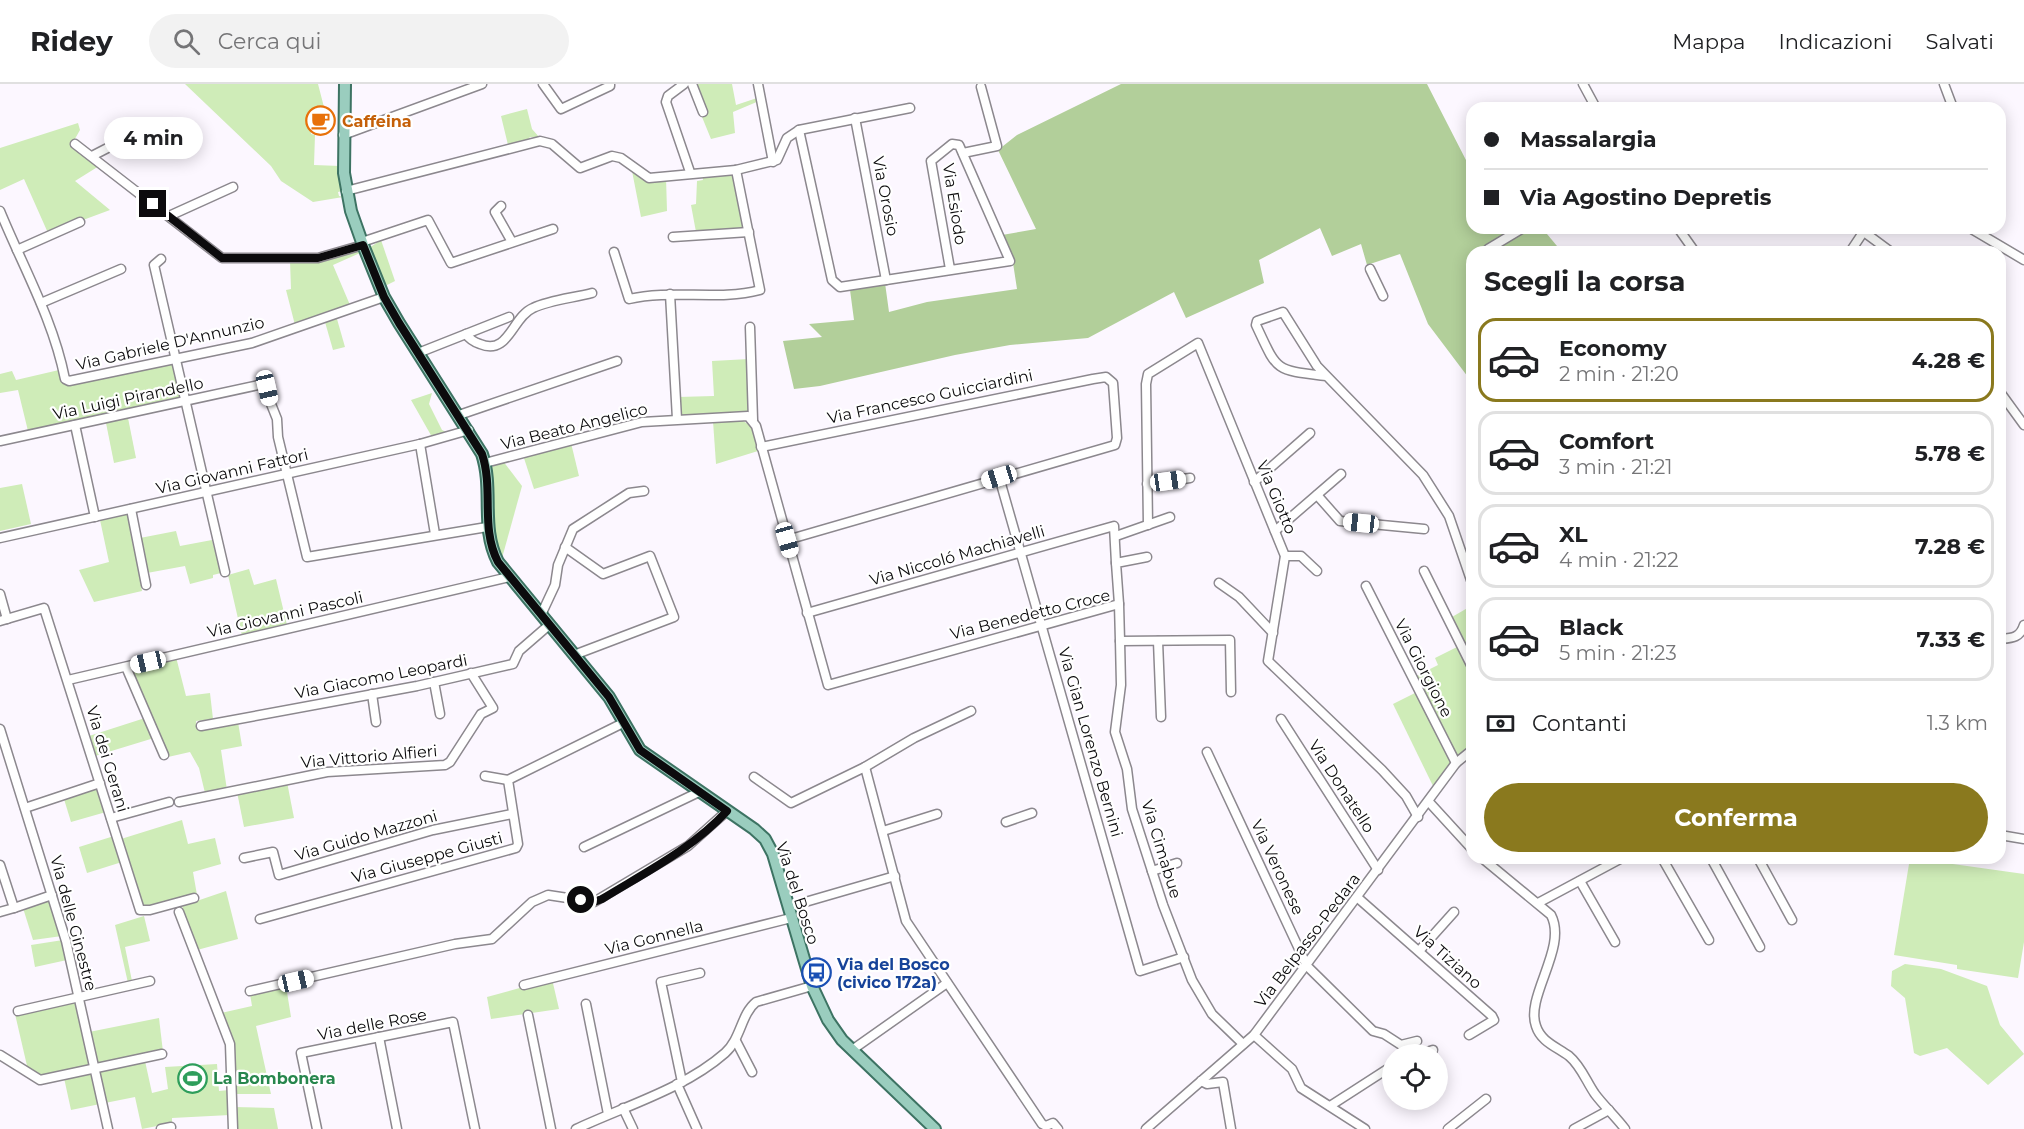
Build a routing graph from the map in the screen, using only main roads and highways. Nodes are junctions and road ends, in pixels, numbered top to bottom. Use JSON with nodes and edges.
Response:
{"nodes":[{"id":1,"x":345,"y":84,"type":"edge"},
{"id":2,"x":935,"y":1129,"type":"edge"}],
"edges":[{"from":1,"to":2,"type":"main road","name":"Via del Bosco"}]}
